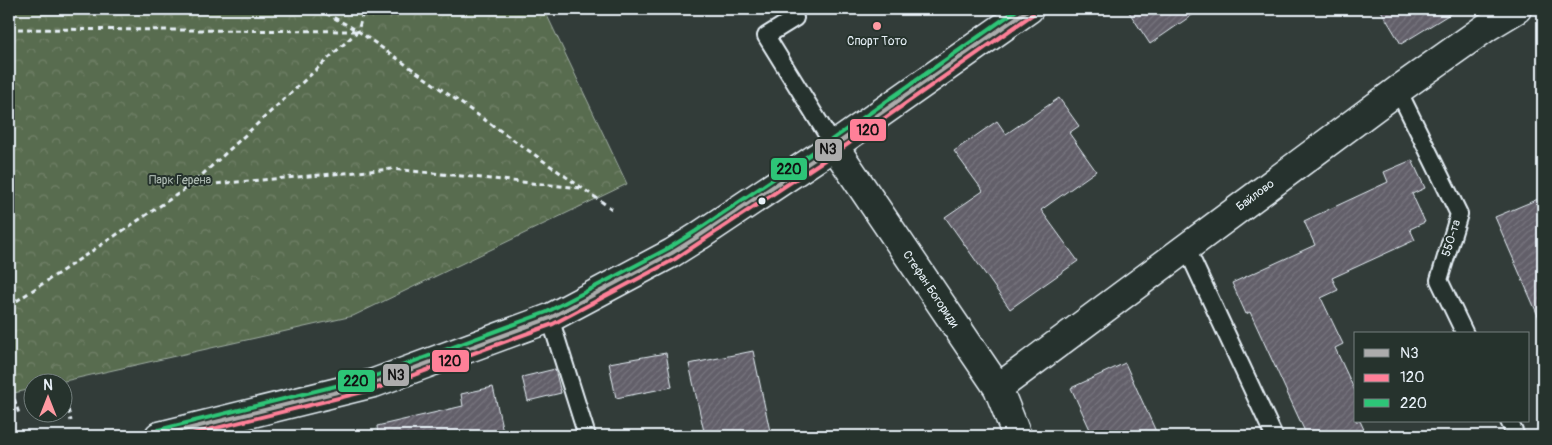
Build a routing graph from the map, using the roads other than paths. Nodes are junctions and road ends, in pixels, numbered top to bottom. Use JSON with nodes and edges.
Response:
{"nodes":[{"id":1,"x":788,"y":9,"type":"edge"},
{"id":2,"x":1029,"y":9,"type":"edge"},
{"id":3,"x":1517,"y":9,"type":"edge"},
{"id":4,"x":1398,"y":90,"type":"junction"},
{"id":5,"x":834,"y":146,"type":"junction"},
{"id":6,"x":1186,"y":247,"type":"junction"},
{"id":7,"x":550,"y":318,"type":"junction"},
{"id":8,"x":1464,"y":332,"type":"edge"},
{"id":9,"x":998,"y":388,"type":"junction"},
{"id":10,"x":1509,"y":422,"type":"edge"},
{"id":11,"x":159,"y":436,"type":"edge"},
{"id":12,"x":587,"y":436,"type":"edge"},
{"id":13,"x":1017,"y":436,"type":"edge"},
{"id":14,"x":1274,"y":436,"type":"edge"},
{"id":15,"x":1516,"y":436,"type":"edge"}],
"edges":[{"from":1,"to":5,"type":"lane"},
{"from":2,"to":5,"type":"street"},
{"from":3,"to":4,"type":"street","name":"Байлово"},
{"from":4,"to":6,"type":"street","name":"Байлово"},
{"from":4,"to":8,"type":"lane","name":"550-та"},
{"from":5,"to":7,"type":"street"},
{"from":5,"to":9,"type":"street","name":"Стефан Богориди"},
{"from":6,"to":9,"type":"street","name":"Байлово"},
{"from":6,"to":14,"type":"lane"},
{"from":7,"to":11,"type":"street"},
{"from":7,"to":12,"type":"lane"},
{"from":9,"to":13,"type":"street","name":"Стефан Богориди"},
{"from":10,"to":15,"type":"lane"}]}
